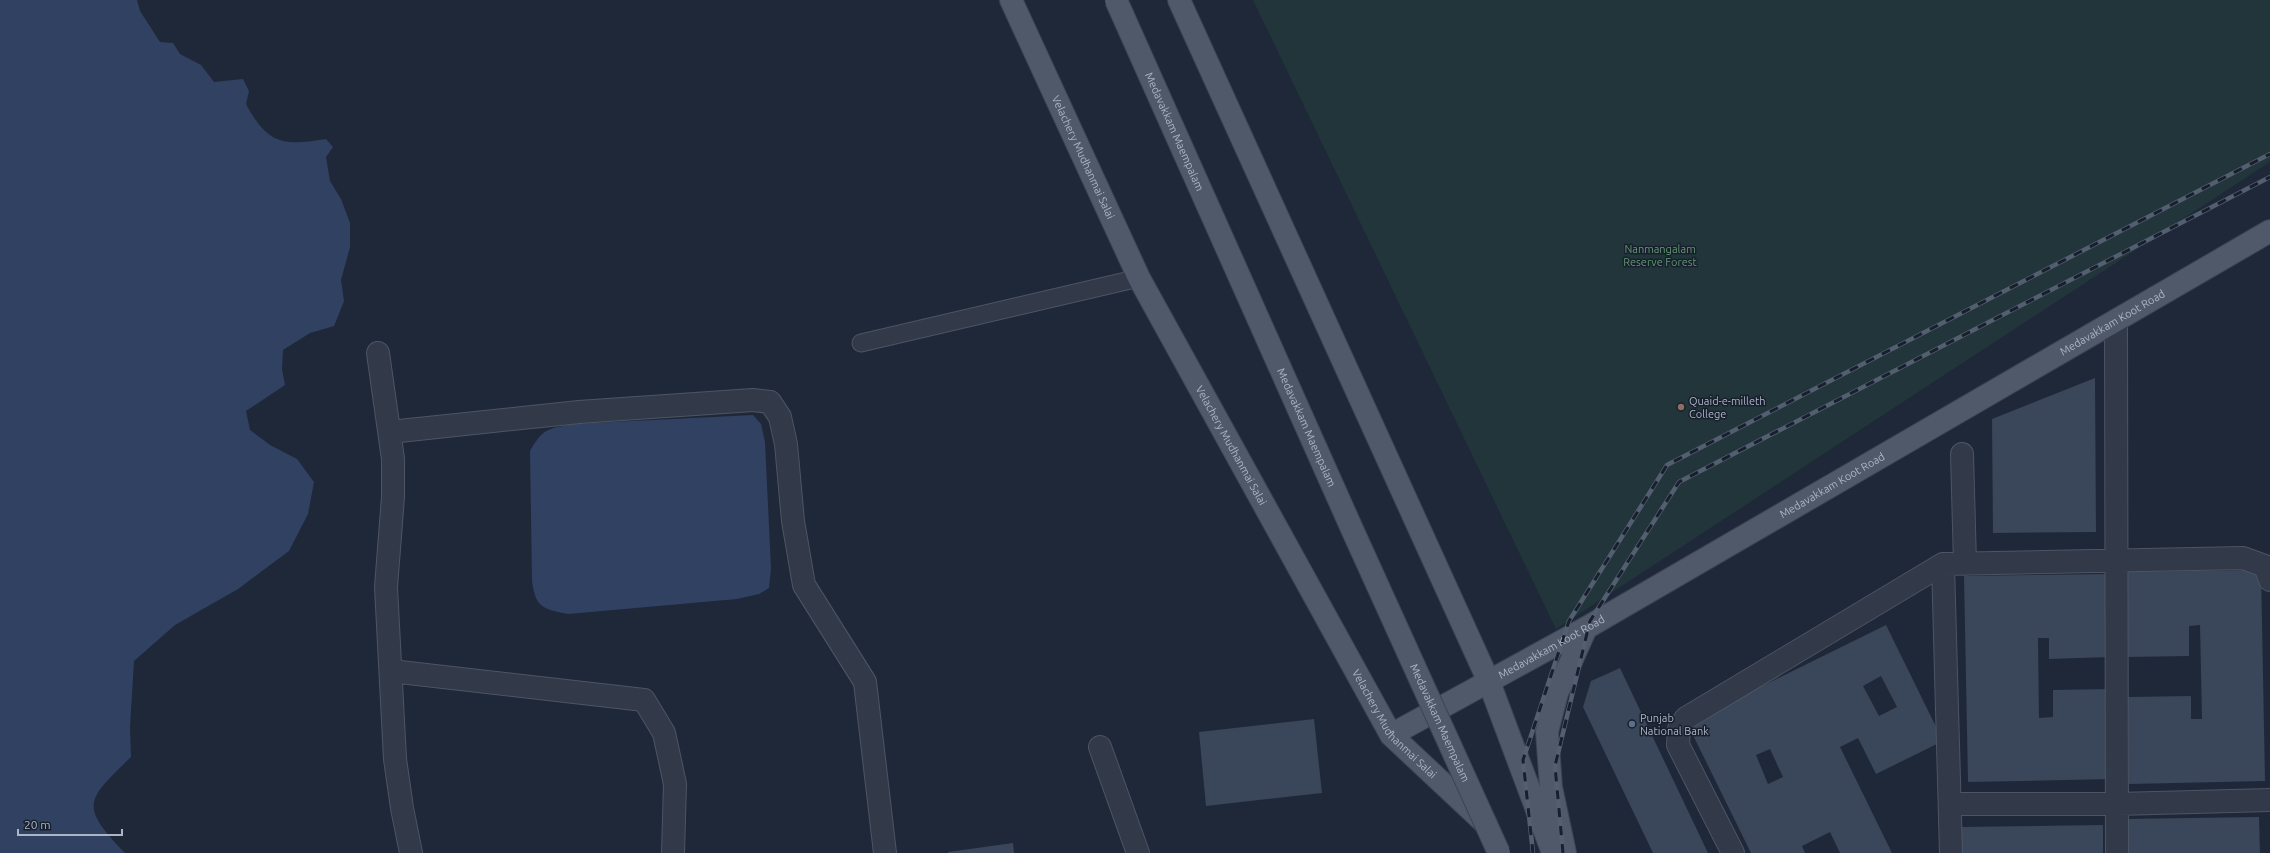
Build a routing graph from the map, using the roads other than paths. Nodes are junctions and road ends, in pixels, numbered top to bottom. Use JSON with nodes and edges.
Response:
{"nodes":[{"id":1,"x":1011,"y":0,"type":"edge"},
{"id":2,"x":1116,"y":0,"type":"edge"},
{"id":3,"x":1179,"y":0,"type":"edge"},
{"id":4,"x":2270,"y":231,"type":"edge"},
{"id":5,"x":1139,"y":278,"type":"junction"},
{"id":6,"x":2116,"y":322,"type":"junction"},
{"id":7,"x":861,"y":343,"type":"dead end"},
{"id":8,"x":378,"y":353,"type":"dead end"},
{"id":9,"x":390,"y":432,"type":"junction"},
{"id":10,"x":1962,"y":454,"type":"dead end"},
{"id":11,"x":2117,"y":560,"type":"junction"},
{"id":12,"x":1943,"y":564,"type":"junction"},
{"id":13,"x":1965,"y":564,"type":"junction"},
{"id":14,"x":2270,"y":580,"type":"edge"},
{"id":15,"x":1586,"y":628,"type":"junction"},
{"id":16,"x":392,"y":672,"type":"junction"},
{"id":17,"x":1489,"y":682,"type":"junction"},
{"id":18,"x":1391,"y":735,"type":"junction"},
{"id":19,"x":1100,"y":747,"type":"dead end"},
{"id":20,"x":2270,"y":800,"type":"edge"},
{"id":21,"x":1950,"y":804,"type":"junction"},
{"id":22,"x":2117,"y":804,"type":"junction"},
{"id":23,"x":411,"y":853,"type":"edge"},
{"id":24,"x":673,"y":853,"type":"edge"},
{"id":25,"x":884,"y":853,"type":"edge"},
{"id":26,"x":1138,"y":853,"type":"edge"},
{"id":27,"x":1499,"y":853,"type":"edge"},
{"id":28,"x":1507,"y":853,"type":"edge"},
{"id":29,"x":1553,"y":853,"type":"edge"},
{"id":30,"x":1565,"y":853,"type":"edge"},
{"id":31,"x":1733,"y":853,"type":"edge"},
{"id":32,"x":1951,"y":853,"type":"edge"},
{"id":33,"x":2117,"y":853,"type":"edge"}],
"edges":[{"from":1,"to":5,"type":"main road","name":"Velachery Mudhanmai Salai"},
{"from":2,"to":27,"type":"main road","name":"Medavakkam Maempalam","bridge":true},
{"from":3,"to":17,"type":"main road"},
{"from":4,"to":6,"type":"main road","name":"Medavakkam Koot Road"},
{"from":5,"to":7,"type":"lane"},
{"from":5,"to":18,"type":"main road","name":"Velachery Mudhanmai Salai"},
{"from":6,"to":11,"type":"street"},
{"from":6,"to":15,"type":"main road","name":"Medavakkam Koot Road"},
{"from":8,"to":9,"type":"street"},
{"from":9,"to":16,"type":"street"},
{"from":9,"to":25,"type":"street"},
{"from":10,"to":13,"type":"street"},
{"from":11,"to":13,"type":"street"},
{"from":11,"to":14,"type":"street"},
{"from":11,"to":22,"type":"street"},
{"from":12,"to":13,"type":"street"},
{"from":12,"to":21,"type":"street"},
{"from":12,"to":31,"type":"street"},
{"from":15,"to":17,"type":"main road","name":"Medavakkam Koot Road"},
{"from":15,"to":30,"type":"main road"},
{"from":16,"to":23,"type":"street"},
{"from":16,"to":24,"type":"street"},
{"from":17,"to":18,"type":"main road","name":"Medavakkam Koot Road"},
{"from":17,"to":29,"type":"main road"},
{"from":18,"to":28,"type":"main road","name":"Velachery Mudhanmai Salai"},
{"from":19,"to":26,"type":"street"},
{"from":20,"to":22,"type":"street"},
{"from":21,"to":22,"type":"street"},
{"from":21,"to":32,"type":"street"},
{"from":22,"to":33,"type":"street"}]}
